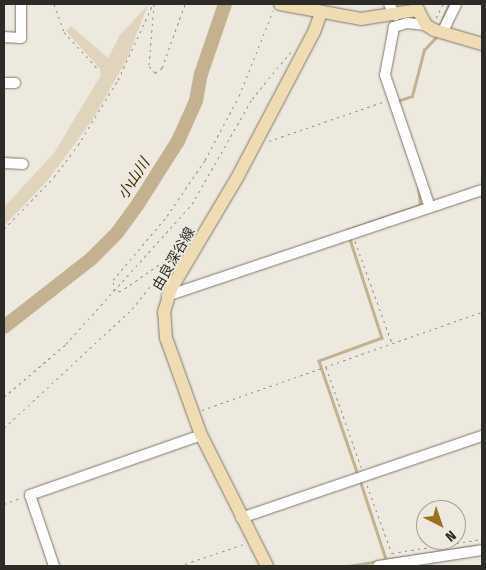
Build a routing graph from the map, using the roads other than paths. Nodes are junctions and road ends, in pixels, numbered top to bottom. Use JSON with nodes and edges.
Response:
{"nodes":[{"id":1,"x":21,"y":4,"type":"edge"},
{"id":2,"x":280,"y":4,"type":"edge"},
{"id":3,"x":456,"y":4,"type":"edge"},
{"id":4,"x":392,"y":9,"type":"edge"},
{"id":5,"x":321,"y":14,"type":"junction"},
{"id":6,"x":433,"y":29,"type":"junction"},
{"id":7,"x":4,"y":37,"type":"edge"},
{"id":8,"x":482,"y":44,"type":"edge"},
{"id":9,"x":4,"y":83,"type":"edge"},
{"id":10,"x":15,"y":84,"type":"dead end"},
{"id":11,"x":4,"y":163,"type":"edge"},
{"id":12,"x":23,"y":164,"type":"dead end"},
{"id":13,"x":482,"y":190,"type":"edge"},
{"id":14,"x":430,"y":207,"type":"junction"},
{"id":15,"x":167,"y":296,"type":"junction"},
{"id":16,"x":201,"y":435,"type":"junction"},
{"id":17,"x":482,"y":436,"type":"edge"},
{"id":18,"x":241,"y":518,"type":"junction"},
{"id":19,"x":482,"y":550,"type":"edge"},
{"id":20,"x":392,"y":562,"type":"edge"},
{"id":21,"x":54,"y":566,"type":"edge"},
{"id":22,"x":267,"y":566,"type":"edge"},
{"id":23,"x":378,"y":566,"type":"edge"}],
"edges":[{"from":1,"to":7,"type":"street"},
{"from":2,"to":5,"type":"main road"},
{"from":3,"to":6,"type":"street"},
{"from":4,"to":5,"type":"main road"},
{"from":4,"to":6,"type":"main road"},
{"from":5,"to":15,"type":"main road","name":"由良深谷線"},
{"from":6,"to":8,"type":"main road"},
{"from":6,"to":14,"type":"street"},
{"from":9,"to":10,"type":"street"},
{"from":11,"to":12,"type":"street"},
{"from":13,"to":14,"type":"street"},
{"from":14,"to":15,"type":"street"},
{"from":15,"to":16,"type":"main road","name":"由良深谷線"},
{"from":16,"to":18,"type":"main road","name":"由良深谷線"},
{"from":16,"to":21,"type":"street"},
{"from":17,"to":18,"type":"street"},
{"from":18,"to":22,"type":"main road","name":"由良深谷線"},
{"from":19,"to":20,"type":"street"},
{"from":20,"to":23,"type":"street"}]}
